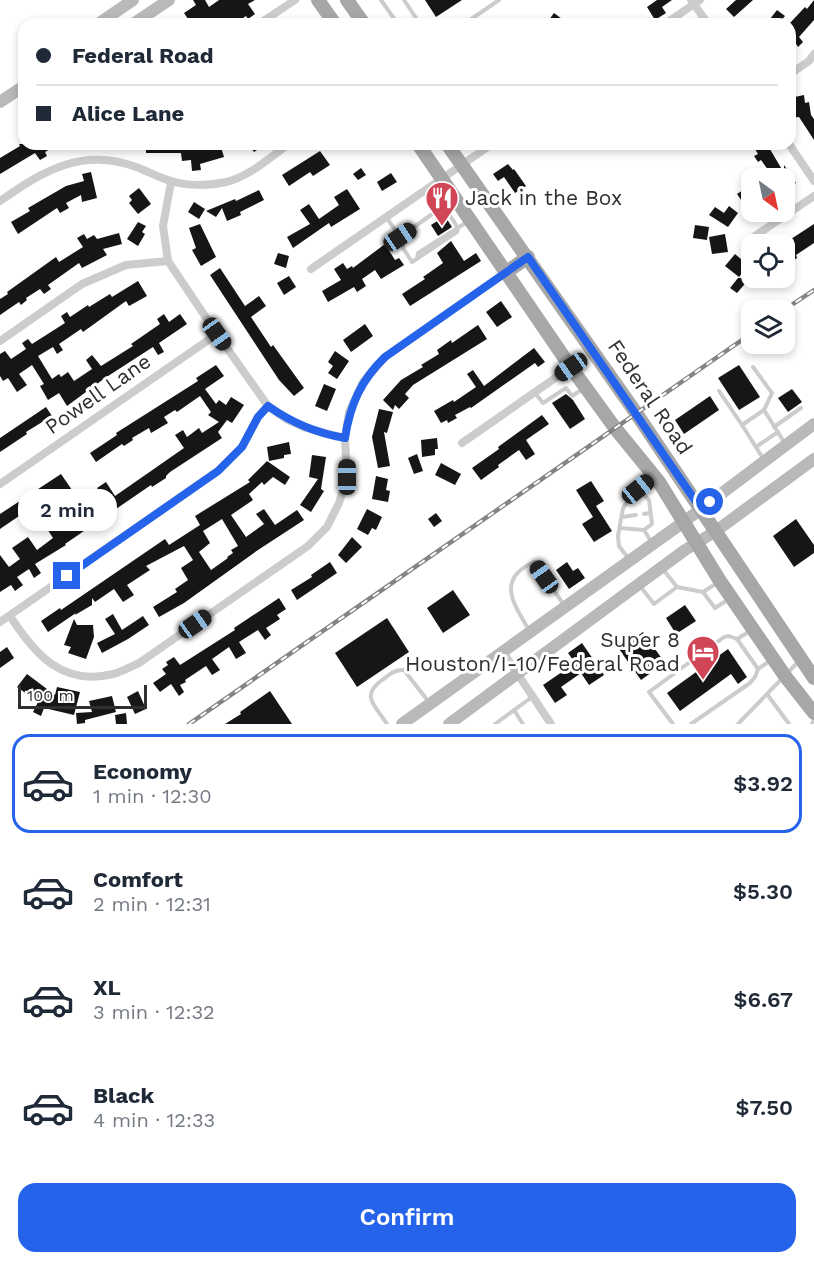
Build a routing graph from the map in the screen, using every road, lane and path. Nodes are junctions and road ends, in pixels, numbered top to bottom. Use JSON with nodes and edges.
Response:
{"nodes":[{"id":1,"x":169,"y":0,"type":"edge"},
{"id":2,"x":295,"y":0,"type":"edge"},
{"id":3,"x":318,"y":0,"type":"edge"},
{"id":4,"x":347,"y":0,"type":"edge"},
{"id":5,"x":381,"y":0,"type":"edge"},
{"id":6,"x":404,"y":0,"type":"edge"},
{"id":7,"x":499,"y":0,"type":"edge"},
{"id":8,"x":129,"y":1,"type":"edge"},
{"id":9,"x":695,"y":1,"type":"edge"},
{"id":10,"x":106,"y":18,"type":"edge"},
{"id":11,"x":135,"y":18,"type":"edge"},
{"id":12,"x":142,"y":18,"type":"edge"},
{"id":13,"x":268,"y":18,"type":"edge"},
{"id":14,"x":331,"y":18,"type":"edge"},
{"id":15,"x":360,"y":18,"type":"edge"},
{"id":16,"x":394,"y":18,"type":"edge"},
{"id":17,"x":416,"y":18,"type":"edge"},
{"id":18,"x":473,"y":18,"type":"edge"},
{"id":19,"x":673,"y":18,"type":"edge"},
{"id":20,"x":705,"y":18,"type":"edge"},
{"id":21,"x":814,"y":54,"type":"edge"},
{"id":22,"x":796,"y":69,"type":"edge"},
{"id":23,"x":18,"y":90,"type":"edge"},
{"id":24,"x":0,"y":102,"type":"edge"},
{"id":25,"x":280,"y":150,"type":"edge"},
{"id":26,"x":422,"y":150,"type":"edge"},
{"id":27,"x":451,"y":150,"type":"edge"},
{"id":28,"x":483,"y":150,"type":"edge"},
{"id":29,"x":793,"y":150,"type":"edge"},
{"id":30,"x":462,"y":165,"type":"junction"},
{"id":31,"x":443,"y":178,"type":"junction"},
{"id":32,"x":814,"y":181,"type":"edge"},
{"id":33,"x":171,"y":182,"type":"junction"},
{"id":34,"x":814,"y":196,"type":"edge"},
{"id":35,"x":0,"y":201,"type":"edge"},
{"id":36,"x":450,"y":202,"type":"junction"},
{"id":37,"x":386,"y":217,"type":"junction"},
{"id":38,"x":464,"y":224,"type":"junction"},
{"id":39,"x":758,"y":234,"type":"edge"},
{"id":40,"x":400,"y":237,"type":"junction"},
{"id":41,"x":528,"y":257,"type":"junction"},
{"id":42,"x":168,"y":261,"type":"junction"},
{"id":43,"x":311,"y":268,"type":"dead end"},
{"id":44,"x":506,"y":273,"type":"junction"},
{"id":45,"x":217,"y":334,"type":"junction"},
{"id":46,"x":0,"y":341,"type":"edge"},
{"id":47,"x":592,"y":350,"type":"junction"},
{"id":48,"x":570,"y":366,"type":"junction"},
{"id":49,"x":753,"y":367,"type":"dead end"},
{"id":50,"x":586,"y":387,"type":"junction"},
{"id":51,"x":719,"y":391,"type":"dead end"},
{"id":52,"x":535,"y":392,"type":"junction"},
{"id":53,"x":268,"y":406,"type":"junction"},
{"id":54,"x":801,"y":408,"type":"dead end"},
{"id":55,"x":764,"y":410,"type":"junction"},
{"id":56,"x":814,"y":424,"type":"edge"},
{"id":57,"x":742,"y":425,"type":"junction"},
{"id":58,"x":774,"y":427,"type":"junction"},
{"id":59,"x":778,"y":432,"type":"junction"},
{"id":60,"x":345,"y":438,"type":"junction"},
{"id":61,"x":462,"y":443,"type":"dead end"},
{"id":62,"x":786,"y":445,"type":"junction"},
{"id":63,"x":756,"y":447,"type":"junction"},
{"id":64,"x":814,"y":459,"type":"edge"},
{"id":65,"x":765,"y":461,"type":"junction"},
{"id":66,"x":654,"y":476,"type":"junction"},
{"id":67,"x":0,"y":484,"type":"edge"},
{"id":68,"x":638,"y":489,"type":"junction"},
{"id":69,"x":701,"y":509,"type":"junction"},
{"id":70,"x":651,"y":513,"type":"junction"},
{"id":71,"x":644,"y":514,"type":"dead end"},
{"id":72,"x":636,"y":515,"type":"dead end"},
{"id":73,"x":621,"y":517,"type":"junction"},
{"id":74,"x":685,"y":521,"type":"junction"},
{"id":75,"x":620,"y":528,"type":"junction"},
{"id":76,"x":644,"y":530,"type":"junction"},
{"id":77,"x":716,"y":531,"type":"junction"},
{"id":78,"x":697,"y":542,"type":"junction"},
{"id":79,"x":653,"y":544,"type":"junction"},
{"id":80,"x":630,"y":561,"type":"junction"},
{"id":81,"x":662,"y":567,"type":"junction"},
{"id":82,"x":720,"y":581,"type":"junction"},
{"id":83,"x":639,"y":584,"type":"junction"},
{"id":84,"x":677,"y":587,"type":"junction"},
{"id":85,"x":703,"y":592,"type":"junction"},
{"id":86,"x":732,"y":598,"type":"junction"},
{"id":87,"x":565,"y":606,"type":"junction"},
{"id":88,"x":10,"y":616,"type":"junction"},
{"id":89,"x":0,"y":622,"type":"edge"},
{"id":90,"x":753,"y":629,"type":"junction"},
{"id":91,"x":530,"y":632,"type":"junction"},
{"id":92,"x":737,"y":639,"type":"junction"},
{"id":93,"x":503,"y":652,"type":"junction"},
{"id":94,"x":773,"y":658,"type":"junction"},
{"id":95,"x":801,"y":659,"type":"junction"},
{"id":96,"x":758,"y":669,"type":"junction"},
{"id":97,"x":518,"y":674,"type":"junction"},
{"id":98,"x":785,"y":676,"type":"junction"},
{"id":99,"x":814,"y":678,"type":"edge"},
{"id":100,"x":767,"y":694,"type":"junction"},
{"id":101,"x":533,"y":697,"type":"junction"},
{"id":102,"x":430,"y":704,"type":"junction"},
{"id":103,"x":514,"y":710,"type":"junction"},
{"id":104,"x":814,"y":713,"type":"edge"},
{"id":105,"x":387,"y":724,"type":"edge"},
{"id":106,"x":402,"y":724,"type":"edge"},
{"id":107,"x":449,"y":724,"type":"edge"},
{"id":108,"x":495,"y":724,"type":"edge"},
{"id":109,"x":523,"y":724,"type":"edge"},
{"id":110,"x":551,"y":724,"type":"edge"},
{"id":111,"x":673,"y":724,"type":"edge"},
{"id":112,"x":692,"y":724,"type":"edge"},
{"id":113,"x":738,"y":724,"type":"edge"},
{"id":114,"x":789,"y":724,"type":"edge"}],
"edges":[{"from":1,"to":12,"type":"main road"},
{"from":2,"to":13,"type":"street"},
{"from":3,"to":14,"type":"main road"},
{"from":4,"to":15,"type":"main road"},
{"from":5,"to":16,"type":"lane"},
{"from":6,"to":17,"type":"lane"},
{"from":7,"to":18,"type":"lane"},
{"from":8,"to":10,"type":"main road"},
{"from":8,"to":11,"type":"main road"},
{"from":9,"to":19,"type":"street"},
{"from":9,"to":20,"type":"street"},
{"from":21,"to":22,"type":"street"},
{"from":23,"to":24,"type":"main road"},
{"from":25,"to":33,"type":"street"},
{"from":26,"to":31,"type":"main road","name":"Federal Road"},
{"from":27,"to":30,"type":"main road","name":"Federal Road"},
{"from":28,"to":30,"type":"street"},
{"from":29,"to":32,"type":"street"},
{"from":30,"to":31,"type":"street"},
{"from":30,"to":41,"type":"main road","name":"Federal Road"},
{"from":31,"to":36,"type":"main road","name":"Federal Road"},
{"from":31,"to":37,"type":"street"},
{"from":33,"to":35,"type":"street"},
{"from":33,"to":42,"type":"street"},
{"from":34,"to":39,"type":"street"},
{"from":36,"to":38,"type":"main road","name":"Federal Road"},
{"from":36,"to":40,"type":"lane"},
{"from":37,"to":40,"type":"lane"},
{"from":37,"to":43,"type":"street"},
{"from":38,"to":40,"type":"lane"},
{"from":38,"to":44,"type":"main road","name":"Federal Road"},
{"from":41,"to":44,"type":"main road"},
{"from":41,"to":47,"type":"main road","name":"Federal Road"},
{"from":42,"to":45,"type":"street"},
{"from":42,"to":46,"type":"street"},
{"from":44,"to":48,"type":"main road","name":"Federal Road"},
{"from":44,"to":60,"type":"street"},
{"from":45,"to":53,"type":"street"},
{"from":45,"to":67,"type":"street","name":"Powell Lane"},
{"from":47,"to":48,"type":"main road"},
{"from":47,"to":69,"type":"main road","name":"Federal Road"},
{"from":48,"to":50,"type":"main road","name":"Federal Road"},
{"from":48,"to":52,"type":"street"},
{"from":49,"to":55,"type":"lane"},
{"from":50,"to":52,"type":"lane"},
{"from":50,"to":66,"type":"main road","name":"Federal Road"},
{"from":51,"to":57,"type":"lane"},
{"from":52,"to":61,"type":"street"},
{"from":53,"to":60,"type":"street"},
{"from":53,"to":88,"type":"street"},
{"from":54,"to":58,"type":"lane"},
{"from":55,"to":57,"type":"lane"},
{"from":55,"to":58,"type":"lane"},
{"from":56,"to":62,"type":"main road"},
{"from":57,"to":63,"type":"lane"},
{"from":58,"to":59,"type":"lane"},
{"from":59,"to":62,"type":"lane"},
{"from":59,"to":63,"type":"lane"},
{"from":60,"to":88,"type":"street"},
{"from":62,"to":65,"type":"main road"},
{"from":63,"to":65,"type":"lane"},
{"from":64,"to":77,"type":"main road"},
{"from":65,"to":69,"type":"main road"},
{"from":66,"to":68,"type":"lane"},
{"from":66,"to":74,"type":"main road","name":"Federal Road"},
{"from":68,"to":70,"type":"lane"},
{"from":68,"to":73,"type":"lane"},
{"from":69,"to":74,"type":"main road"},
{"from":69,"to":77,"type":"main road","name":"Federal Road"},
{"from":70,"to":71,"type":"lane"},
{"from":70,"to":76,"type":"lane"},
{"from":72,"to":73,"type":"lane"},
{"from":73,"to":75,"type":"lane"},
{"from":74,"to":78,"type":"main road","name":"Federal Road"},
{"from":74,"to":79,"type":"main road"},
{"from":75,"to":76,"type":"lane"},
{"from":75,"to":80,"type":"lane"},
{"from":76,"to":79,"type":"lane"},
{"from":77,"to":78,"type":"main road"},
{"from":77,"to":95,"type":"main road","name":"Federal Road"},
{"from":78,"to":81,"type":"main road"},
{"from":78,"to":82,"type":"main road","name":"Federal Road"},
{"from":79,"to":80,"type":"main road"},
{"from":80,"to":87,"type":"main road"},
{"from":81,"to":83,"type":"main road"},
{"from":81,"to":84,"type":"lane"},
{"from":82,"to":85,"type":"lane"},
{"from":82,"to":86,"type":"main road","name":"Federal Road"},
{"from":83,"to":84,"type":"lane"},
{"from":83,"to":97,"type":"main road"},
{"from":84,"to":85,"type":"lane"},
{"from":85,"to":86,"type":"lane"},
{"from":86,"to":90,"type":"main road","name":"Federal Road"},
{"from":87,"to":91,"type":"main road"},
{"from":87,"to":91,"type":"lane"},
{"from":88,"to":89,"type":"street"},
{"from":90,"to":92,"type":"lane"},
{"from":90,"to":94,"type":"main road","name":"Federal Road"},
{"from":91,"to":93,"type":"main road"},
{"from":92,"to":96,"type":"lane"},
{"from":92,"to":111,"type":"lane"},
{"from":93,"to":97,"type":"street"},
{"from":93,"to":102,"type":"main road"},
{"from":94,"to":96,"type":"lane"},
{"from":94,"to":98,"type":"main road","name":"Federal Road"},
{"from":95,"to":98,"type":"lane"},
{"from":95,"to":99,"type":"main road","name":"Federal Road"},
{"from":96,"to":112,"type":"lane"},
{"from":97,"to":101,"type":"street"},
{"from":97,"to":107,"type":"main road"},
{"from":98,"to":100,"type":"lane"},
{"from":98,"to":104,"type":"main road","name":"Federal Road"},
{"from":100,"to":113,"type":"lane"},
{"from":100,"to":114,"type":"lane"},
{"from":101,"to":103,"type":"lane"},
{"from":101,"to":110,"type":"street"},
{"from":102,"to":105,"type":"lane"},
{"from":102,"to":106,"type":"main road"},
{"from":103,"to":108,"type":"lane"},
{"from":103,"to":109,"type":"lane"}]}
